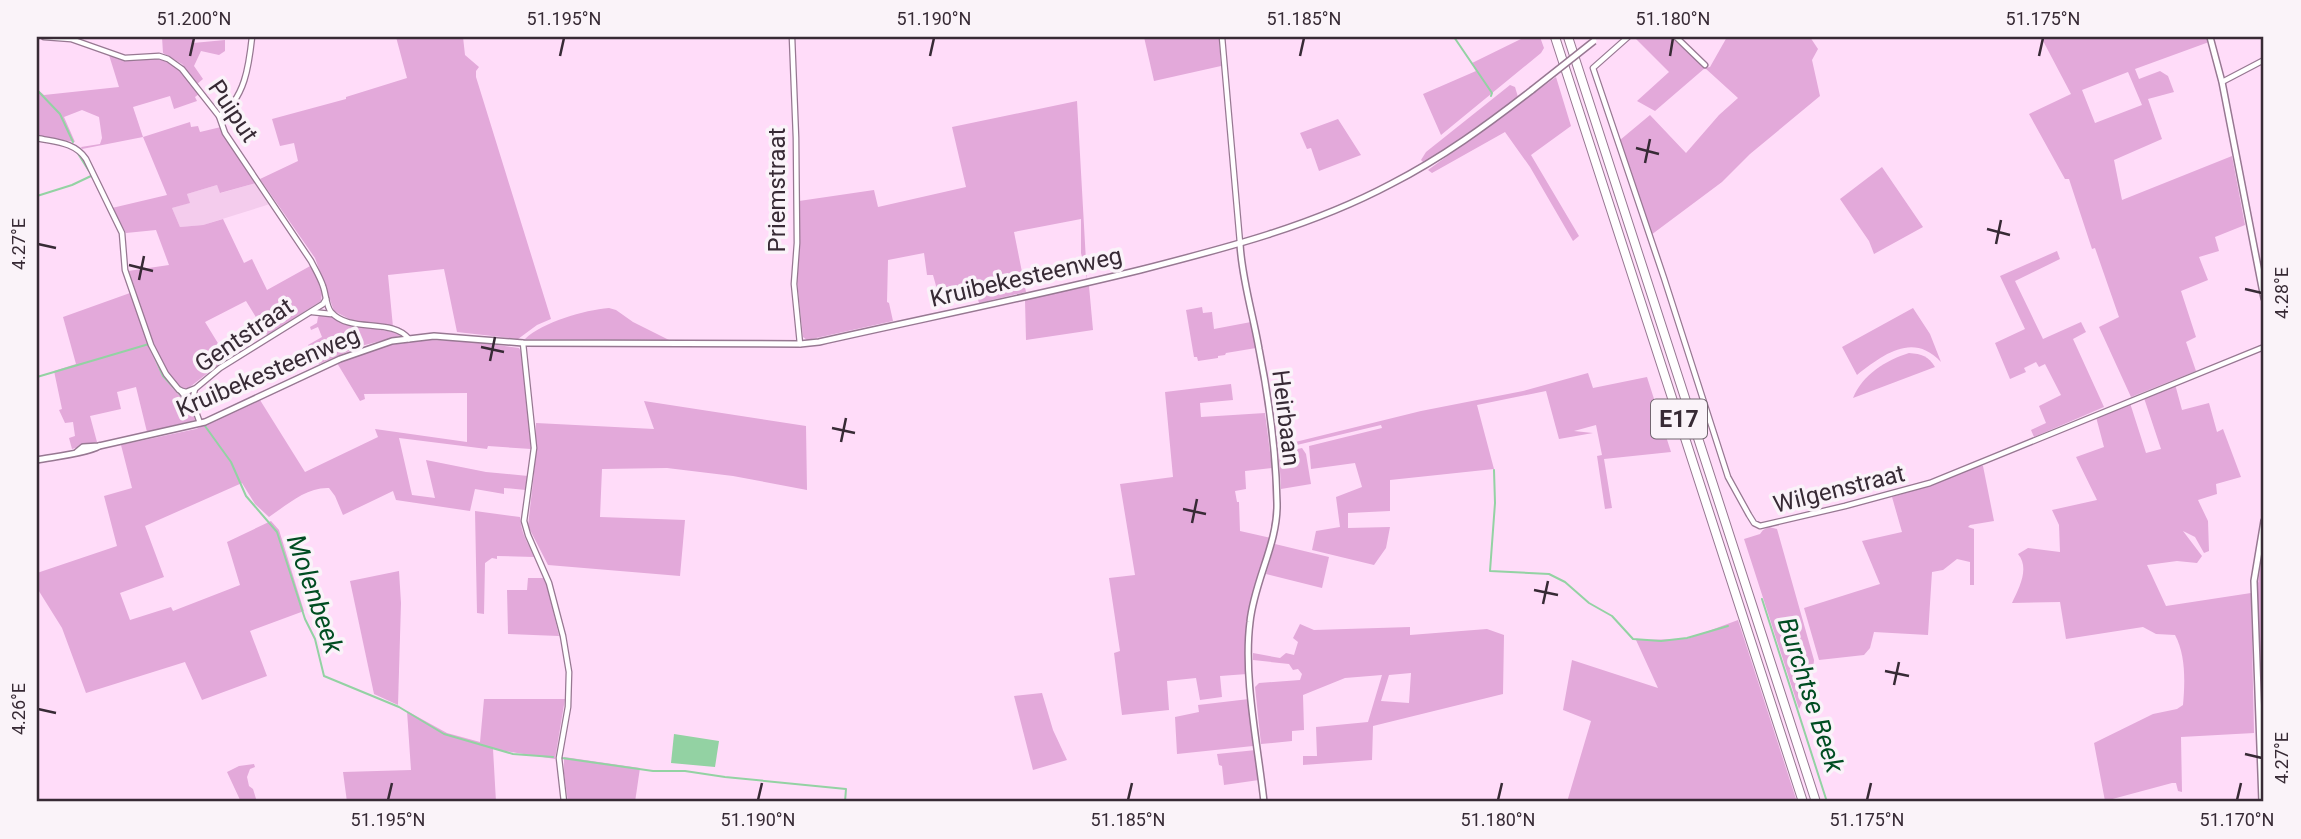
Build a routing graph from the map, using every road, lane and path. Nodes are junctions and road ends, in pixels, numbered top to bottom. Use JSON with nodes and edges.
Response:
{"nodes":[{"id":1,"x":44,"y":37,"type":"edge"},
{"id":2,"x":252,"y":37,"type":"edge"},
{"id":3,"x":792,"y":37,"type":"edge"},
{"id":4,"x":1222,"y":37,"type":"edge"},
{"id":5,"x":1555,"y":37,"type":"edge"},
{"id":6,"x":1568,"y":37,"type":"edge"},
{"id":7,"x":1629,"y":37,"type":"edge"},
{"id":8,"x":1676,"y":37,"type":"edge"},
{"id":9,"x":2210,"y":37,"type":"edge"},
{"id":10,"x":1597,"y":39,"type":"edge"},
{"id":11,"x":2264,"y":60,"type":"edge"},
{"id":12,"x":1705,"y":65,"type":"dead end"},
{"id":13,"x":2222,"y":82,"type":"junction"},
{"id":14,"x":219,"y":116,"type":"junction"},
{"id":15,"x":37,"y":138,"type":"edge"},
{"id":16,"x":1240,"y":244,"type":"junction"},
{"id":17,"x":2264,"y":298,"type":"edge"},
{"id":18,"x":327,"y":299,"type":"junction"},
{"id":19,"x":311,"y":312,"type":"junction"},
{"id":20,"x":333,"y":314,"type":"junction"},
{"id":21,"x":409,"y":339,"type":"junction"},
{"id":22,"x":523,"y":343,"type":"junction"},
{"id":23,"x":800,"y":344,"type":"junction"},
{"id":24,"x":2264,"y":347,"type":"edge"},
{"id":25,"x":196,"y":388,"type":"junction"},
{"id":26,"x":179,"y":390,"type":"junction"},
{"id":27,"x":192,"y":406,"type":"junction"},
{"id":28,"x":200,"y":423,"type":"junction"},
{"id":29,"x":37,"y":460,"type":"edge"},
{"id":30,"x":2264,"y":521,"type":"edge"},
{"id":31,"x":564,"y":802,"type":"edge"},
{"id":32,"x":1264,"y":802,"type":"edge"},
{"id":33,"x":1803,"y":802,"type":"edge"},
{"id":34,"x":1815,"y":802,"type":"edge"},
{"id":35,"x":2262,"y":802,"type":"edge"}],
"edges":[{"from":1,"to":14,"type":"street","name":"Puiput"},
{"from":2,"to":14,"type":"street"},
{"from":3,"to":23,"type":"street","name":"Priemstraat"},
{"from":4,"to":16,"type":"street","name":"Heirbaan"},
{"from":5,"to":33,"type":"highway","number":"E17"},
{"from":6,"to":34,"type":"highway","number":"E17"},
{"from":7,"to":24,"type":"street","name":"Wilgenstraat"},
{"from":8,"to":12,"type":"street"},
{"from":9,"to":13,"type":"street"},
{"from":10,"to":16,"type":"street","name":"Kruibekesteenweg","bridge":true},
{"from":11,"to":13,"type":"street"},
{"from":13,"to":17,"type":"street"},
{"from":14,"to":18,"type":"street","name":"Puiput"},
{"from":15,"to":26,"type":"street","name":"Gentstraat"},
{"from":16,"to":23,"type":"street","name":"Kruibekesteenweg"},
{"from":16,"to":32,"type":"street","name":"Heirbaan"},
{"from":18,"to":19,"type":"street","name":"Gentstraat"},
{"from":18,"to":20,"type":"street","name":"Kruibekesteenweg"},
{"from":19,"to":20,"type":"street","name":"Gentstraat"},
{"from":19,"to":25,"type":"street","name":"Gentstraat"},
{"from":20,"to":21,"type":"street","name":"Kruibekesteenweg"},
{"from":21,"to":22,"type":"street","name":"Kruibekesteenweg"},
{"from":21,"to":28,"type":"street","name":"Kruibekesteenweg"},
{"from":22,"to":23,"type":"street","name":"Kruibekesteenweg"},
{"from":22,"to":31,"type":"street"},
{"from":25,"to":26,"type":"street","name":"Gentstraat"},
{"from":25,"to":27,"type":"street","name":"Gentstraat"},
{"from":26,"to":27,"type":"street","name":"Gentstraat"},
{"from":27,"to":28,"type":"street","name":"Gentstraat"},
{"from":28,"to":29,"type":"street","name":"Kruibekesteenweg"},
{"from":30,"to":35,"type":"street"}]}
